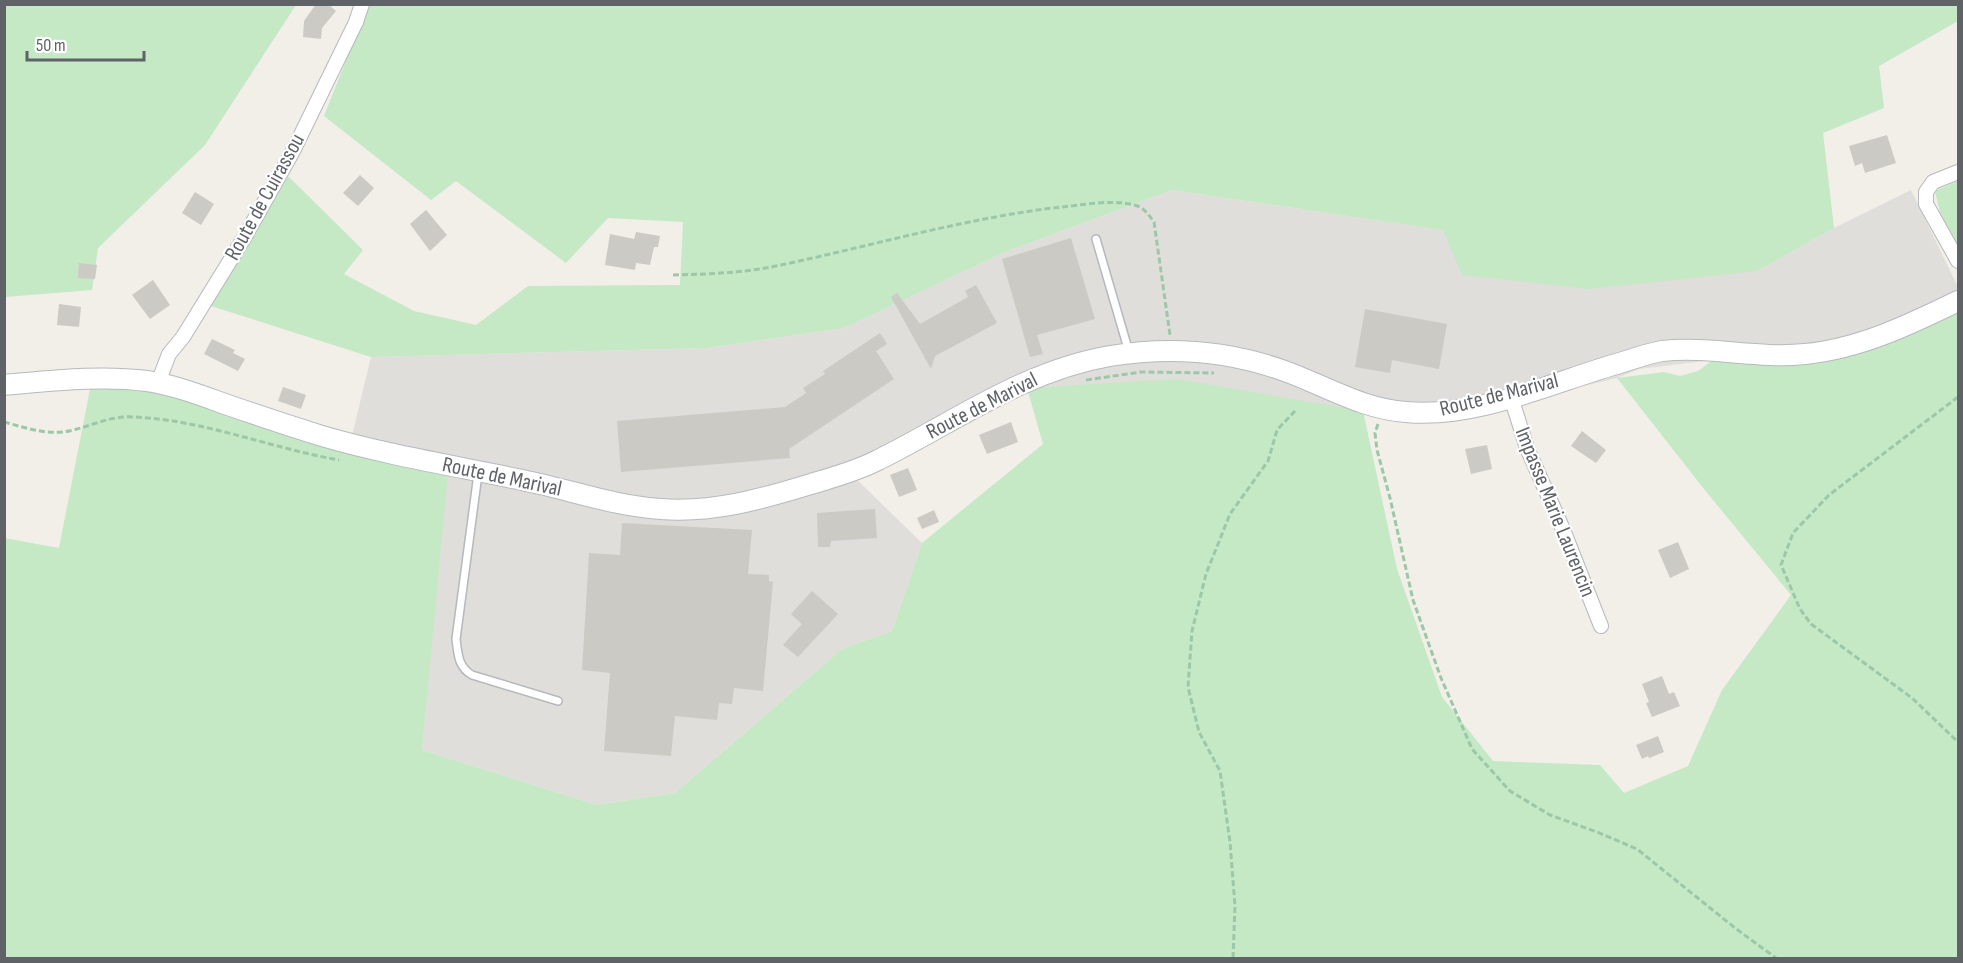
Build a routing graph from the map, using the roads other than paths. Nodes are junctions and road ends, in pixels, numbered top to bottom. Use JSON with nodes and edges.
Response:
{"nodes":[{"id":1,"x":362,"y":4,"type":"edge"},
{"id":2,"x":1959,"y":172,"type":"edge"},
{"id":3,"x":1096,"y":239,"type":"dead end"},
{"id":4,"x":1959,"y":261,"type":"edge"},
{"id":5,"x":1959,"y":301,"type":"edge"},
{"id":6,"x":1130,"y":354,"type":"junction"},
{"id":7,"x":158,"y":383,"type":"junction"},
{"id":8,"x":4,"y":385,"type":"edge"},
{"id":9,"x":1511,"y":397,"type":"junction"},
{"id":10,"x":478,"y":471,"type":"junction"},
{"id":11,"x":1601,"y":626,"type":"dead end"},
{"id":12,"x":558,"y":701,"type":"dead end"}],
"edges":[{"from":1,"to":7,"type":"street","name":"Route de Cuirassou"},
{"from":2,"to":4,"type":"street"},
{"from":3,"to":6,"type":"lane"},
{"from":5,"to":9,"type":"main road","name":"Route de Marival"},
{"from":6,"to":9,"type":"main road","name":"Route de Marival"},
{"from":6,"to":10,"type":"main road","name":"Route de Marival"},
{"from":7,"to":8,"type":"main road","name":"Route de Marival"},
{"from":7,"to":10,"type":"main road","name":"Route de Marival"},
{"from":9,"to":11,"type":"street","name":"Impasse Marie Laurencin"},
{"from":10,"to":12,"type":"lane"}]}
